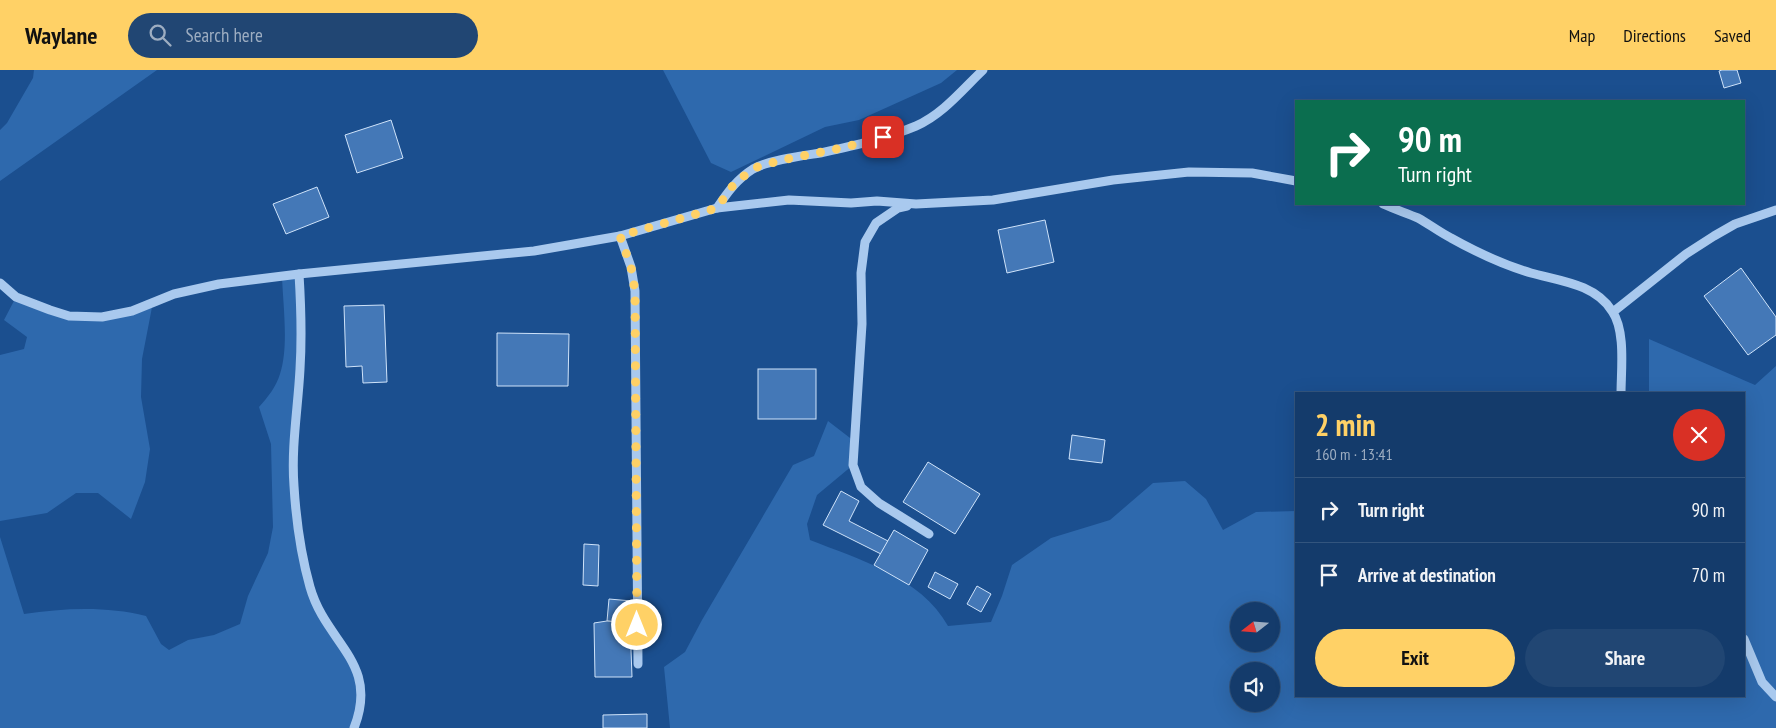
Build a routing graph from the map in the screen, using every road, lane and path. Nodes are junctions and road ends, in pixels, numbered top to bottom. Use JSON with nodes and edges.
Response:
{"nodes":[{"id":1,"x":984,"y":70,"type":"edge"},
{"id":2,"x":1295,"y":181,"type":"edge"},
{"id":3,"x":916,"y":204,"type":"junction"},
{"id":4,"x":1384,"y":205,"type":"edge"},
{"id":5,"x":717,"y":208,"type":"junction"},
{"id":6,"x":1776,"y":210,"type":"edge"},
{"id":7,"x":620,"y":236,"type":"junction"},
{"id":8,"x":299,"y":274,"type":"junction"},
{"id":9,"x":0,"y":283,"type":"edge"},
{"id":10,"x":1613,"y":312,"type":"junction"},
{"id":11,"x":1621,"y":392,"type":"edge"},
{"id":12,"x":929,"y":534,"type":"dead end"},
{"id":13,"x":1745,"y":641,"type":"edge"},
{"id":14,"x":638,"y":664,"type":"dead end"},
{"id":15,"x":1776,"y":697,"type":"edge"},
{"id":16,"x":354,"y":728,"type":"edge"}],
"edges":[{"from":1,"to":5,"type":"street"},
{"from":2,"to":3,"type":"street"},
{"from":3,"to":5,"type":"street"},
{"from":3,"to":12,"type":"street"},
{"from":4,"to":10,"type":"street"},
{"from":5,"to":7,"type":"street"},
{"from":6,"to":10,"type":"street"},
{"from":7,"to":8,"type":"street"},
{"from":7,"to":14,"type":"street"},
{"from":8,"to":9,"type":"street"},
{"from":8,"to":16,"type":"street"},
{"from":10,"to":11,"type":"street"},
{"from":13,"to":15,"type":"street"}]}
